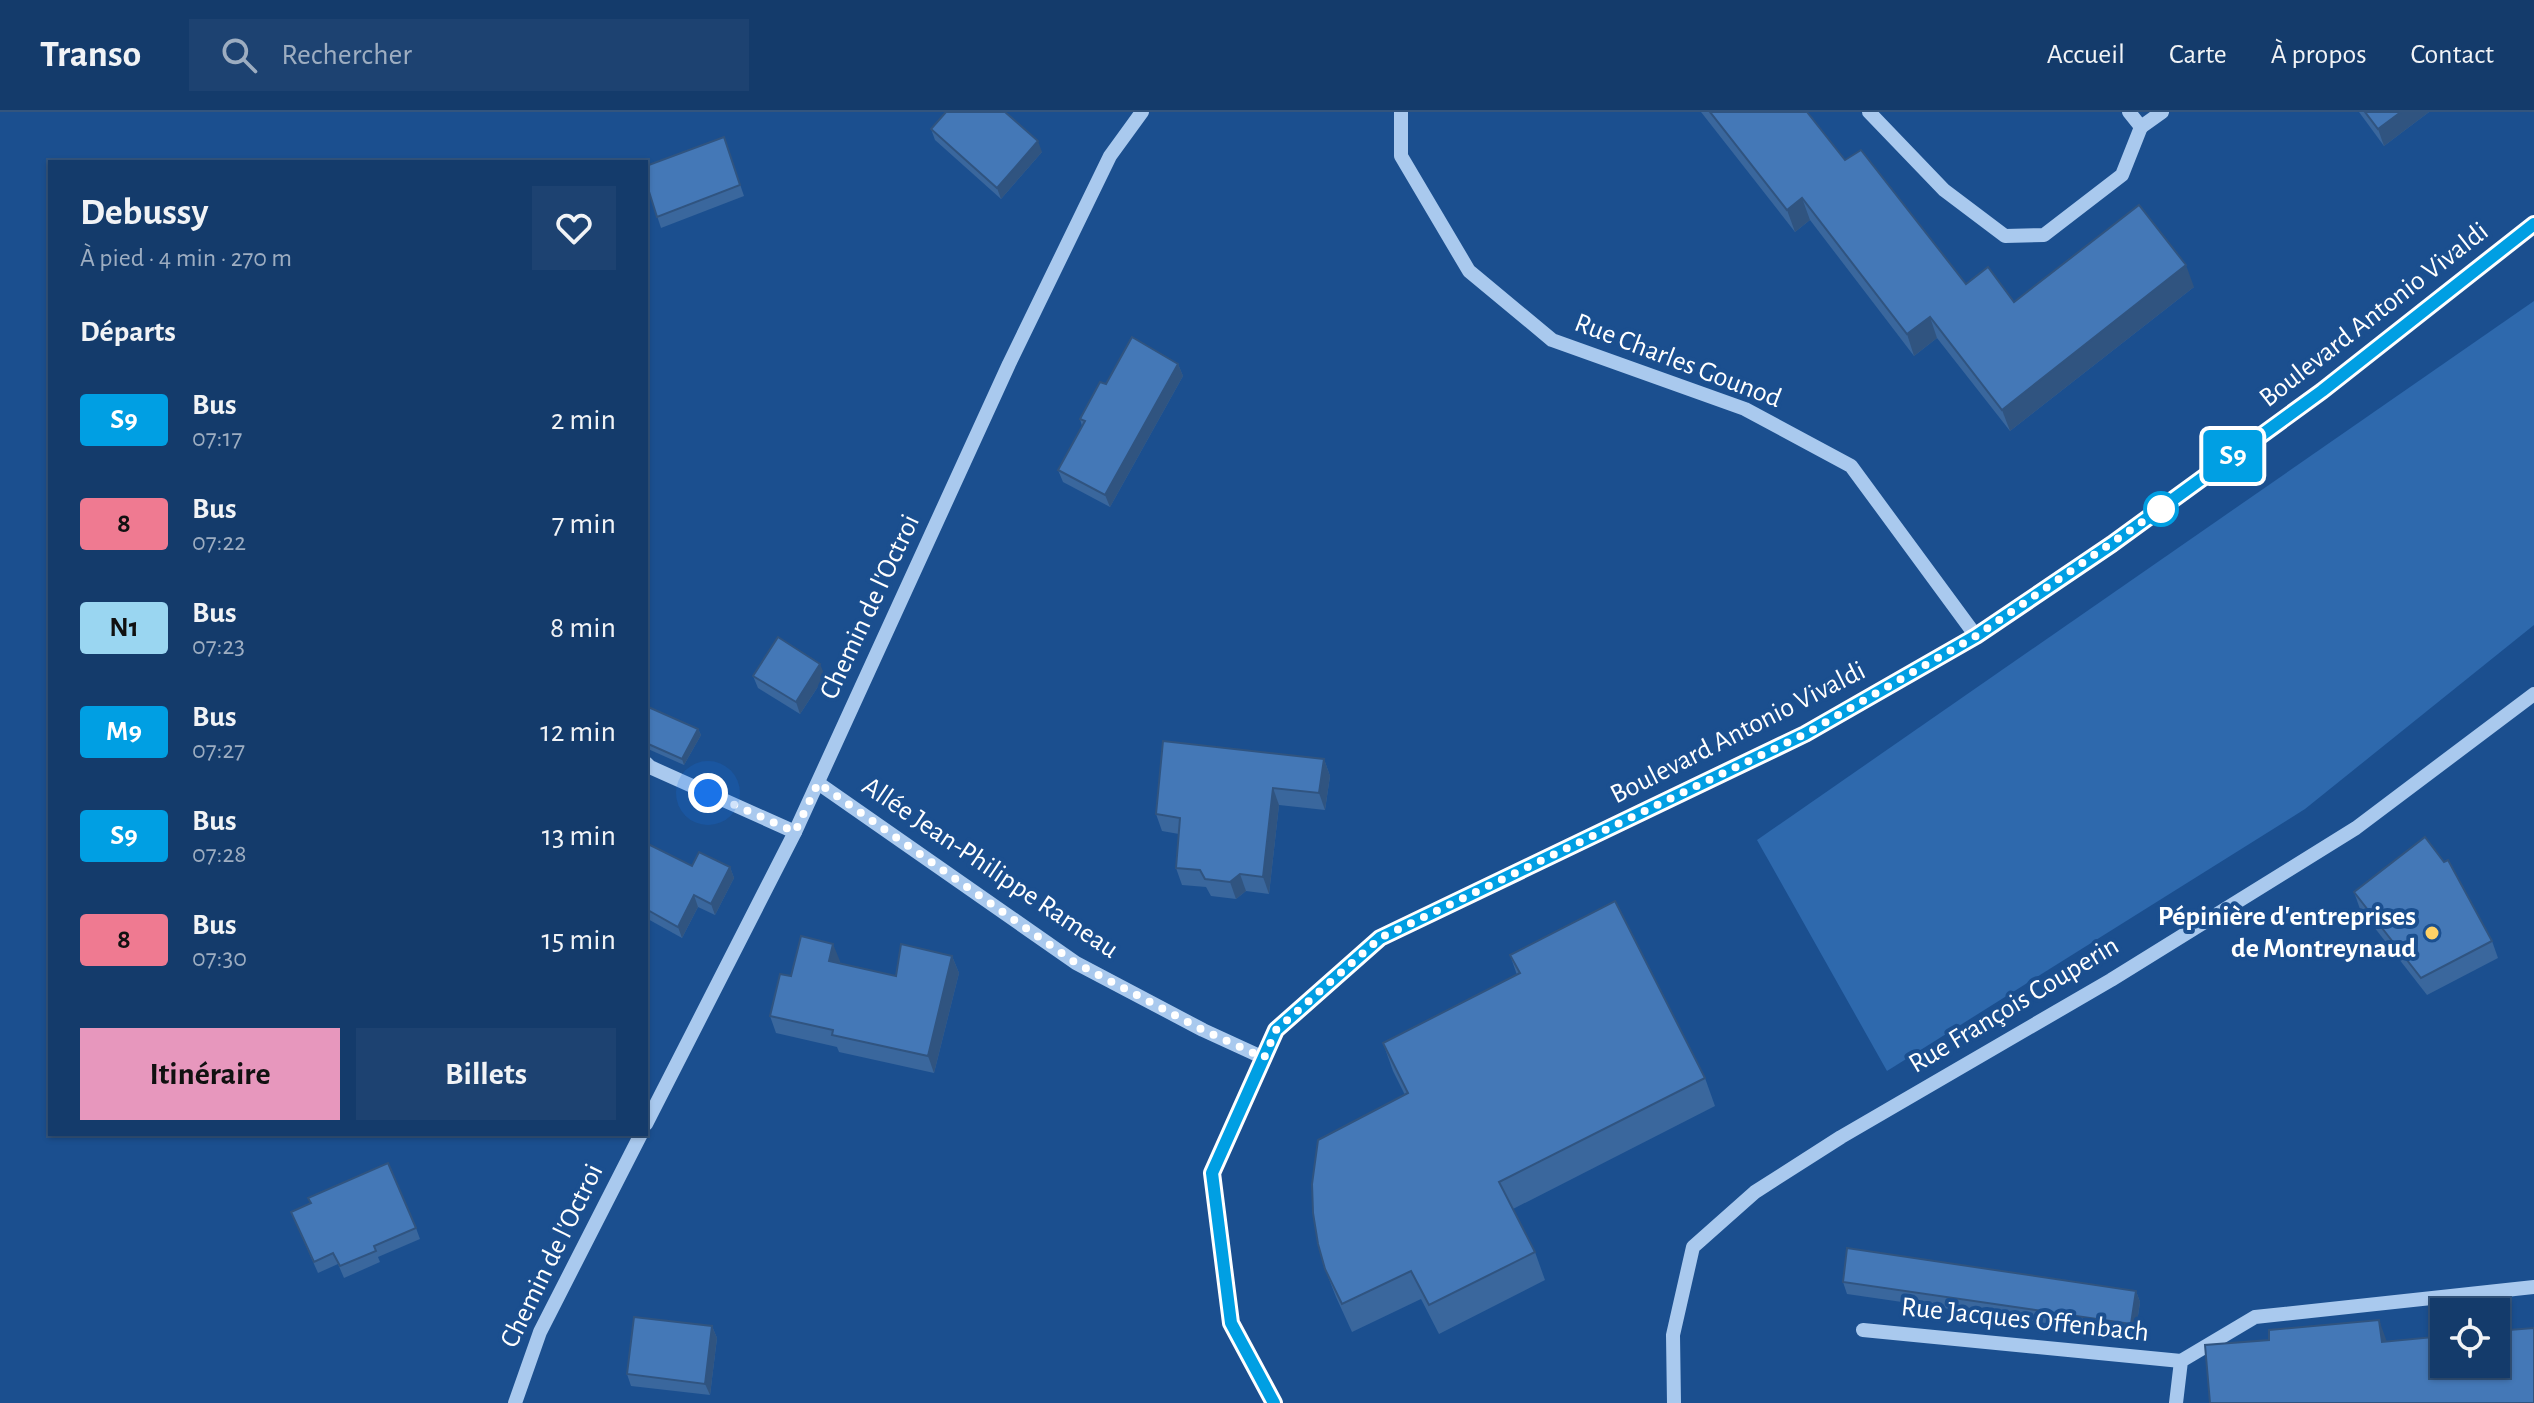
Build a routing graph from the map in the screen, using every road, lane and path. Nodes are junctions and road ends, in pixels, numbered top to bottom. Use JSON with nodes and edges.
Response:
{"nodes":[{"id":1,"x":1142,"y":112,"type":"edge"},
{"id":2,"x":1401,"y":112,"type":"edge"},
{"id":3,"x":1869,"y":112,"type":"edge"},
{"id":4,"x":2129,"y":112,"type":"edge"},
{"id":5,"x":2162,"y":112,"type":"edge"},
{"id":6,"x":2141,"y":127,"type":"junction"},
{"id":7,"x":2534,"y":224,"type":"edge"},
{"id":8,"x":1976,"y":636,"type":"junction"},
{"id":9,"x":2534,"y":694,"type":"edge"},
{"id":10,"x":648,"y":765,"type":"edge"},
{"id":11,"x":818,"y":783,"type":"junction"},
{"id":12,"x":795,"y":832,"type":"junction"},
{"id":13,"x":1264,"y":1058,"type":"junction"},
{"id":14,"x":648,"y":1120,"type":"edge"},
{"id":15,"x":640,"y":1136,"type":"edge"},
{"id":16,"x":2534,"y":1287,"type":"edge"},
{"id":17,"x":1863,"y":1330,"type":"dead end"},
{"id":18,"x":2181,"y":1361,"type":"junction"},
{"id":19,"x":515,"y":1403,"type":"edge"},
{"id":20,"x":1274,"y":1403,"type":"edge"},
{"id":21,"x":1674,"y":1403,"type":"edge"},
{"id":22,"x":2176,"y":1403,"type":"edge"}],
"edges":[{"from":1,"to":11,"type":"street","name":"Chemin de l'Octroi"},
{"from":2,"to":8,"type":"street","name":"Rue Charles Gounod"},
{"from":3,"to":6,"type":"street"},
{"from":4,"to":6,"type":"street"},
{"from":5,"to":6,"type":"street"},
{"from":7,"to":8,"type":"street","name":"Boulevard Antonio Vivaldi"},
{"from":8,"to":13,"type":"street","name":"Boulevard Antonio Vivaldi"},
{"from":9,"to":21,"type":"street","name":"Rue François Couperin"},
{"from":10,"to":12,"type":"street"},
{"from":11,"to":12,"type":"street","name":"Chemin de l'Octroi"},
{"from":11,"to":13,"type":"street","name":"Allée Jean-Philippe Rameau"},
{"from":12,"to":14,"type":"street","name":"Chemin de l'Octroi"},
{"from":13,"to":20,"type":"street","name":"Boulevard Antonio Vivaldi"},
{"from":15,"to":19,"type":"street","name":"Chemin de l'Octroi"},
{"from":16,"to":18,"type":"street","name":"Rue Jacques Offenbach"},
{"from":17,"to":18,"type":"street","name":"Rue Jacques Offenbach"},
{"from":18,"to":22,"type":"street","name":"Rue Jacques Offenbach"}]}
